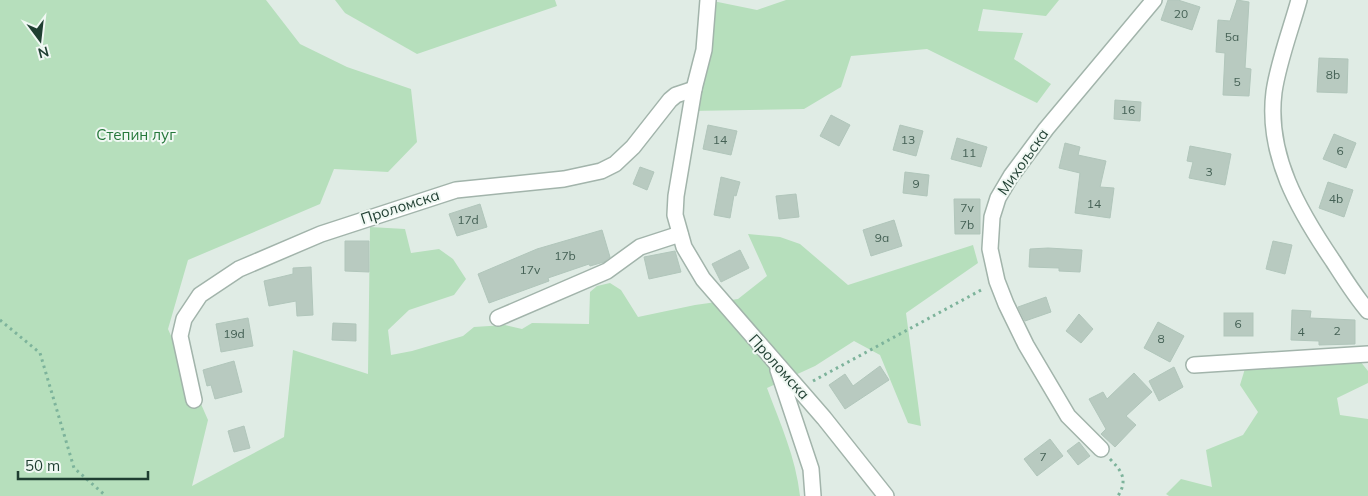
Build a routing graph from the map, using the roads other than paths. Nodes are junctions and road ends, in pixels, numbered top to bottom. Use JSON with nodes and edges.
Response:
{"nodes":[{"id":1,"x":708,"y":0,"type":"edge"},
{"id":2,"x":1154,"y":0,"type":"edge"},
{"id":3,"x":1299,"y":0,"type":"edge"},
{"id":4,"x":694,"y":90,"type":"junction"},
{"id":5,"x":680,"y":234,"type":"junction"},
{"id":6,"x":1368,"y":311,"type":"edge"},
{"id":7,"x":498,"y":318,"type":"dead end"},
{"id":8,"x":1368,"y":354,"type":"edge"},
{"id":9,"x":777,"y":366,"type":"junction"},
{"id":10,"x":1194,"y":366,"type":"dead end"},
{"id":11,"x":194,"y":400,"type":"dead end"},
{"id":12,"x":1101,"y":449,"type":"road end"},
{"id":13,"x":813,"y":496,"type":"edge"},
{"id":14,"x":886,"y":496,"type":"edge"}],
"edges":[{"from":1,"to":4,"type":"street","name":"Проломска"},
{"from":2,"to":12,"type":"street","name":"Михољска"},
{"from":3,"to":6,"type":"street"},
{"from":4,"to":5,"type":"street","name":"Проломска"},
{"from":4,"to":11,"type":"street","name":"Проломска"},
{"from":5,"to":7,"type":"street"},
{"from":5,"to":9,"type":"street","name":"Проломска"},
{"from":8,"to":10,"type":"street"},
{"from":9,"to":13,"type":"street"},
{"from":9,"to":14,"type":"street","name":"Проломска"}]}
